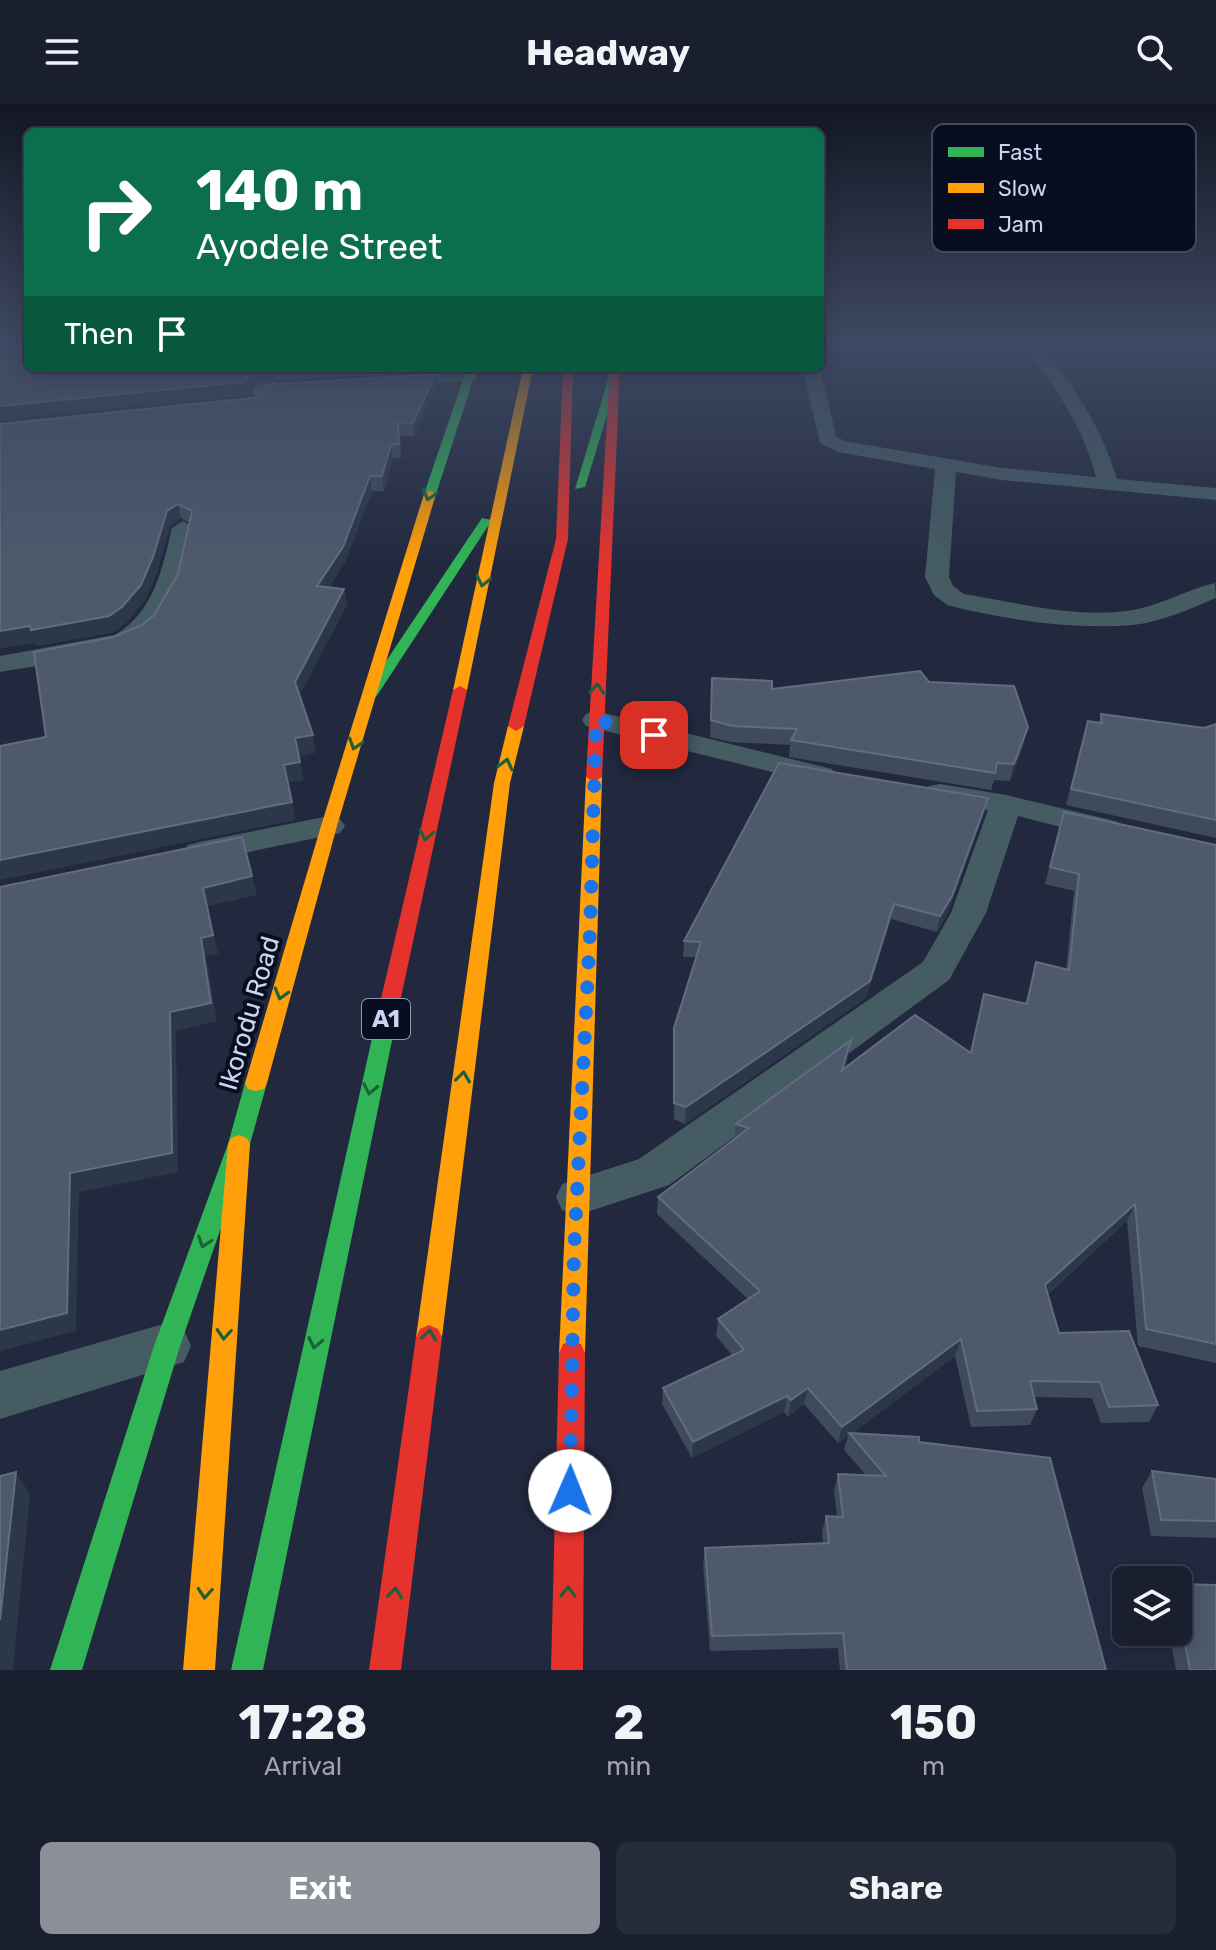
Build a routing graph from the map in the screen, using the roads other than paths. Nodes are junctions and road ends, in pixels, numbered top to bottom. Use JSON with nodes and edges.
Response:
{"nodes":[{"id":1,"x":455,"y":417,"type":"edge"},
{"id":2,"x":518,"y":417,"type":"edge"},
{"id":3,"x":566,"y":417,"type":"edge"},
{"id":4,"x":600,"y":417,"type":"edge"},
{"id":5,"x":612,"y":417,"type":"edge"},
{"id":6,"x":822,"y":417,"type":"edge"},
{"id":7,"x":1085,"y":417,"type":"edge"},
{"id":8,"x":946,"y":465,"type":"junction"},
{"id":9,"x":1109,"y":485,"type":"junction"},
{"id":10,"x":503,"y":494,"type":"junction"},
{"id":11,"x":1216,"y":494,"type":"edge"},
{"id":12,"x":183,"y":528,"type":"edge"},
{"id":13,"x":562,"y":539,"type":"junction"},
{"id":14,"x":1215,"y":590,"type":"edge"},
{"id":15,"x":0,"y":664,"type":"edge"},
{"id":16,"x":371,"y":694,"type":"junction"},
{"id":17,"x":596,"y":720,"type":"junction"},
{"id":18,"x":844,"y":779,"type":"edge"},
{"id":19,"x":918,"y":790,"type":"edge"},
{"id":20,"x":1006,"y":804,"type":"junction"},
{"id":21,"x":329,"y":826,"type":"junction"},
{"id":22,"x":1129,"y":834,"type":"edge"},
{"id":23,"x":172,"y":858,"type":"edge"},
{"id":24,"x":239,"y":1144,"type":"junction"},
{"id":25,"x":578,"y":1197,"type":"junction"},
{"id":26,"x":167,"y":1346,"type":"junction"},
{"id":27,"x":0,"y":1395,"type":"edge"},
{"id":28,"x":66,"y":1670,"type":"edge"},
{"id":29,"x":199,"y":1670,"type":"edge"},
{"id":30,"x":247,"y":1670,"type":"edge"},
{"id":31,"x":385,"y":1670,"type":"edge"},
{"id":32,"x":567,"y":1670,"type":"edge"}],
"edges":[{"from":1,"to":16,"type":"main road","name":"Ikorodu Road","one_way":true},
{"from":2,"to":10,"type":"main road","number":"A1"},
{"from":3,"to":13,"type":"main road"},
{"from":4,"to":13,"type":"main road"},
{"from":17,"to":5,"type":"main road","one_way":true},
{"from":6,"to":8,"type":"street"},
{"from":7,"to":9,"type":"street"},
{"from":8,"to":9,"type":"street"},
{"from":8,"to":14,"type":"street"},
{"from":9,"to":11,"type":"street"},
{"from":10,"to":16,"type":"main road"},
{"from":10,"to":30,"type":"main road","number":"A1","one_way":true},
{"from":12,"to":15,"type":"street"},
{"from":31,"to":13,"type":"main road","one_way":true},
{"from":16,"to":21,"type":"main road","name":"Ikorodu Road","one_way":true},
{"from":17,"to":18,"type":"street"},
{"from":17,"to":25,"type":"main road"},
{"from":19,"to":20,"type":"street"},
{"from":20,"to":22,"type":"street"},
{"from":20,"to":25,"type":"street"},
{"from":21,"to":23,"type":"street"},
{"from":21,"to":24,"type":"main road","name":"Ikorodu Road","one_way":true},
{"from":24,"to":26,"type":"main road","name":"Ikorodu Road","one_way":true},
{"from":24,"to":29,"type":"main road","one_way":true},
{"from":32,"to":25,"type":"main road","one_way":true},
{"from":26,"to":27,"type":"street"},
{"from":26,"to":28,"type":"main road","name":"Ikorodu Road"}]}
